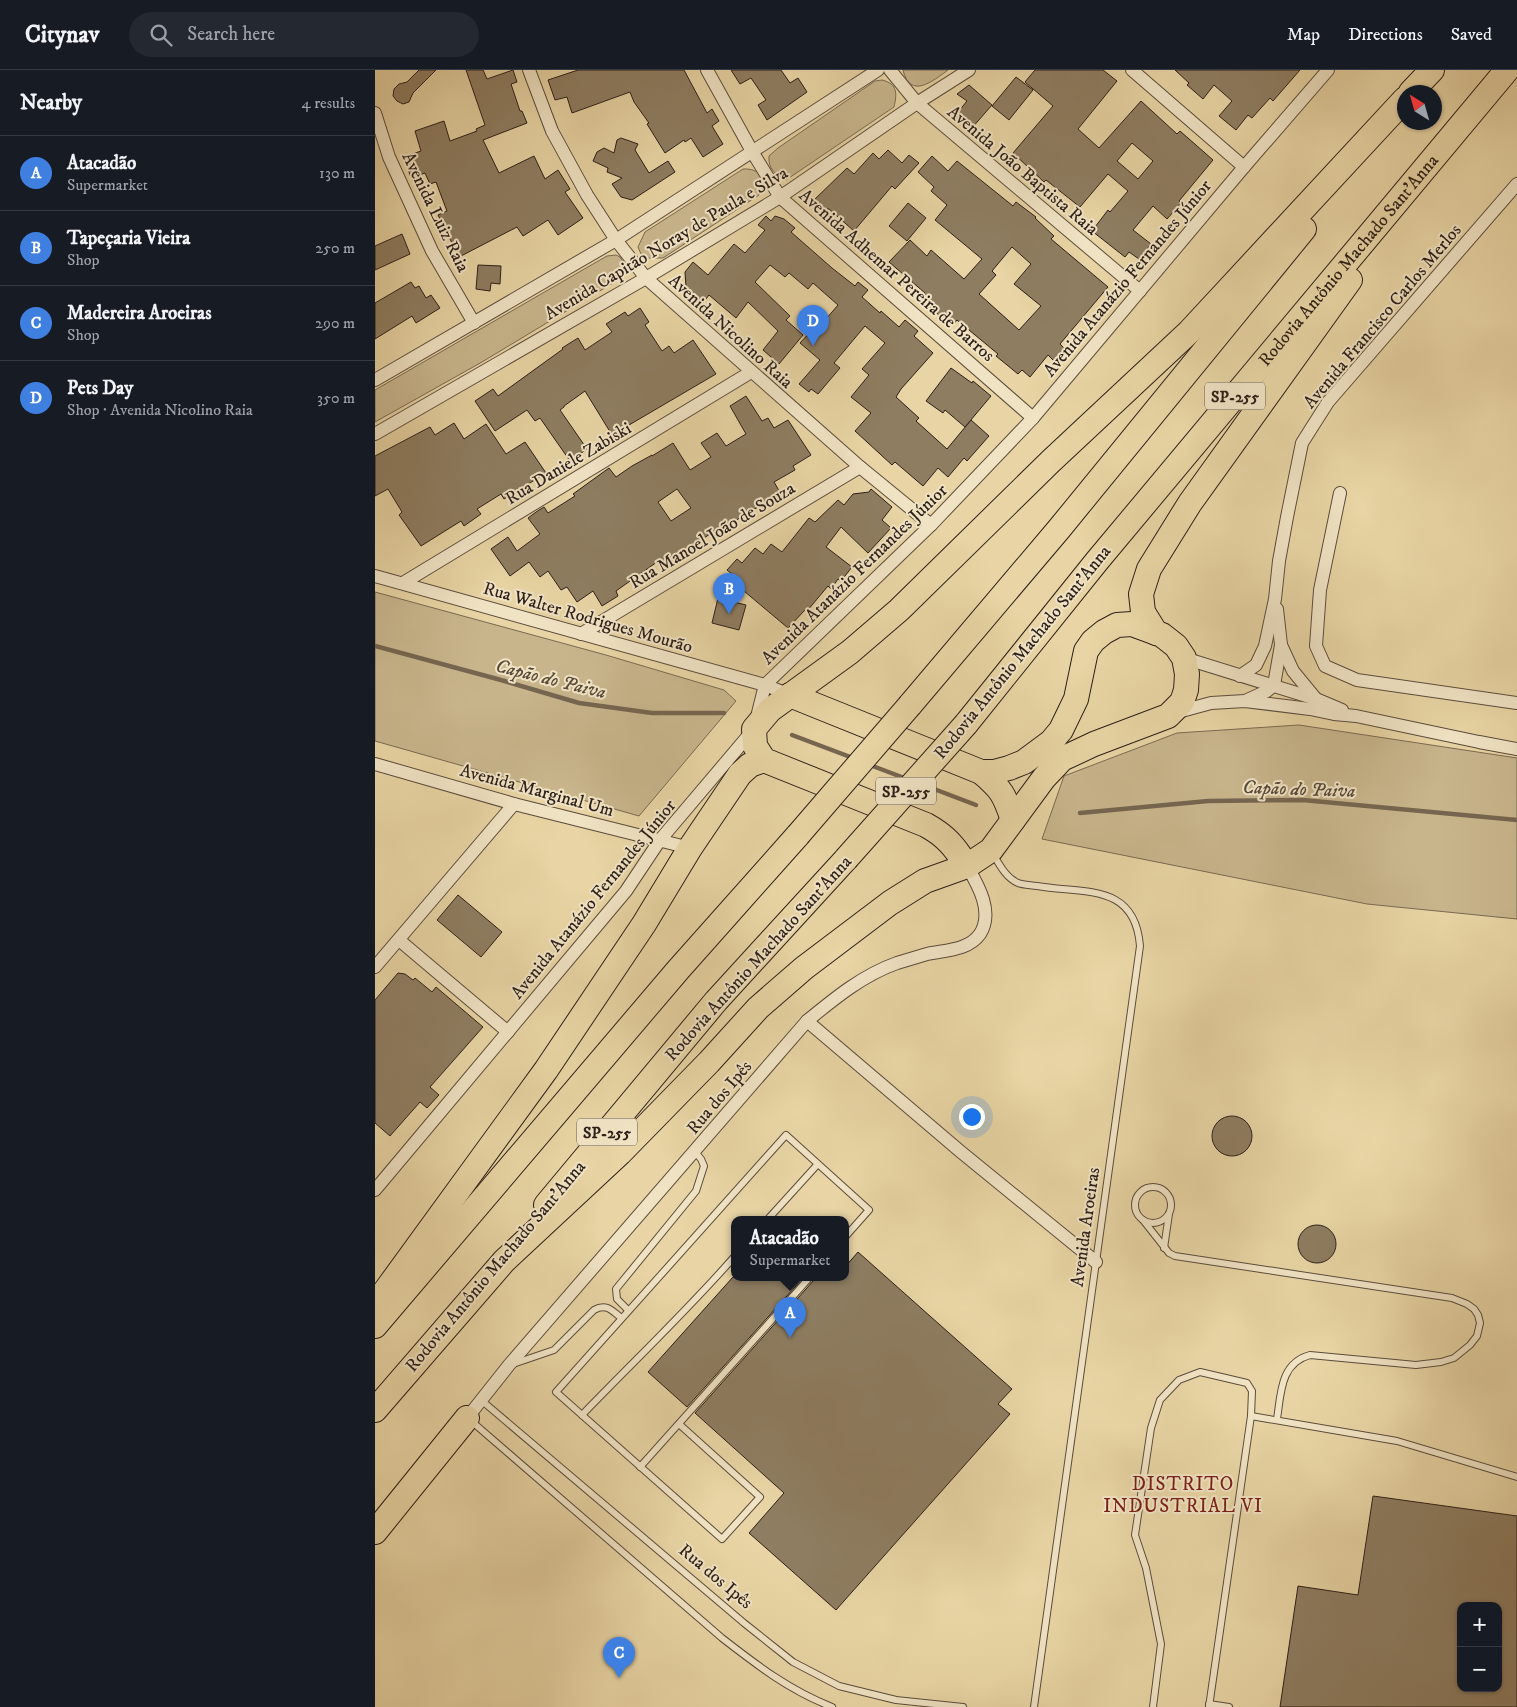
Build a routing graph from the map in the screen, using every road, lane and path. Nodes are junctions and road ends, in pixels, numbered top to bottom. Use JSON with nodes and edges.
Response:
{"nodes":[{"id":1,"x":529,"y":70,"type":"edge"},
{"id":2,"x":707,"y":70,"type":"edge"},
{"id":3,"x":878,"y":70,"type":"edge"},
{"id":4,"x":890,"y":70,"type":"edge"},
{"id":5,"x":969,"y":70,"type":"edge"},
{"id":6,"x":1132,"y":70,"type":"edge"},
{"id":7,"x":1328,"y":70,"type":"edge"},
{"id":8,"x":1433,"y":70,"type":"edge"},
{"id":9,"x":1508,"y":70,"type":"edge"},
{"id":10,"x":1418,"y":85,"type":"edge"},
{"id":11,"x":1421,"y":85,"type":"edge"},
{"id":12,"x":917,"y":103,"type":"junction"},
{"id":13,"x":1397,"y":108,"type":"edge"},
{"id":14,"x":375,"y":113,"type":"edge"},
{"id":15,"x":1397,"y":116,"type":"edge"},
{"id":16,"x":753,"y":153,"type":"junction"},
{"id":17,"x":1244,"y":167,"type":"junction"},
{"id":18,"x":1517,"y":184,"type":"edge"},
{"id":19,"x":780,"y":197,"type":"junction"},
{"id":20,"x":616,"y":240,"type":"junction"},
{"id":21,"x":646,"y":278,"type":"junction"},
{"id":22,"x":1140,"y":291,"type":"junction"},
{"id":23,"x":474,"y":323,"type":"junction"},
{"id":24,"x":751,"y":372,"type":"junction"},
{"id":25,"x":375,"y":380,"type":"edge"},
{"id":26,"x":1033,"y":418,"type":"junction"},
{"id":27,"x":375,"y":434,"type":"edge"},
{"id":28,"x":860,"y":468,"type":"junction"},
{"id":29,"x":1340,"y":492,"type":"dead end"},
{"id":30,"x":931,"y":526,"type":"junction"},
{"id":31,"x":375,"y":576,"type":"edge"},
{"id":32,"x":403,"y":583,"type":"junction"},
{"id":33,"x":1275,"y":599,"type":"junction"},
{"id":34,"x":1156,"y":633,"type":"junction"},
{"id":35,"x":581,"y":634,"type":"junction"},
{"id":36,"x":1281,"y":645,"type":"junction"},
{"id":37,"x":1184,"y":658,"type":"junction"},
{"id":38,"x":1240,"y":676,"type":"junction"},
{"id":39,"x":765,"y":685,"type":"junction"},
{"id":40,"x":1274,"y":685,"type":"junction"},
{"id":41,"x":791,"y":695,"type":"junction"},
{"id":42,"x":1316,"y":699,"type":"junction"},
{"id":43,"x":1245,"y":702,"type":"junction"},
{"id":44,"x":1517,"y":703,"type":"edge"},
{"id":45,"x":1168,"y":716,"type":"junction"},
{"id":46,"x":1356,"y":716,"type":"junction"},
{"id":47,"x":754,"y":729,"type":"junction"},
{"id":48,"x":1517,"y":749,"type":"edge"},
{"id":49,"x":764,"y":760,"type":"junction"},
{"id":50,"x":375,"y":764,"type":"edge"},
{"id":51,"x":981,"y":772,"type":"junction"},
{"id":52,"x":514,"y":804,"type":"junction"},
{"id":53,"x":1013,"y":820,"type":"junction"},
{"id":54,"x":660,"y":840,"type":"junction"},
{"id":55,"x":690,"y":848,"type":"junction"},
{"id":56,"x":991,"y":850,"type":"junction"},
{"id":57,"x":967,"y":866,"type":"junction"},
{"id":58,"x":399,"y":940,"type":"junction"},
{"id":59,"x":375,"y":967,"type":"edge"},
{"id":60,"x":807,"y":1021,"type":"junction"},
{"id":61,"x":508,"y":1032,"type":"junction"},
{"id":62,"x":695,"y":1152,"type":"junction"},
{"id":63,"x":817,"y":1165,"type":"junction"},
{"id":64,"x":375,"y":1190,"type":"edge"},
{"id":65,"x":1169,"y":1213,"type":"junction"},
{"id":66,"x":771,"y":1216,"type":"edge"},
{"id":67,"x":1143,"y":1220,"type":"junction"},
{"id":68,"x":849,"y":1232,"type":"edge"},
{"id":69,"x":1164,"y":1248,"type":"junction"},
{"id":70,"x":731,"y":1261,"type":"edge"},
{"id":71,"x":1096,"y":1262,"type":"junction"},
{"id":72,"x":806,"y":1281,"type":"edge"},
{"id":73,"x":375,"y":1305,"type":"edge"},
{"id":74,"x":628,"y":1310,"type":"junction"},
{"id":75,"x":621,"y":1318,"type":"junction"},
{"id":76,"x":375,"y":1326,"type":"edge"},
{"id":77,"x":509,"y":1365,"type":"junction"},
{"id":78,"x":474,"y":1409,"type":"junction"},
{"id":79,"x":375,"y":1410,"type":"edge"},
{"id":80,"x":582,"y":1415,"type":"junction"},
{"id":81,"x":1251,"y":1416,"type":"junction"},
{"id":82,"x":1277,"y":1420,"type":"junction"},
{"id":83,"x":679,"y":1424,"type":"junction"},
{"id":84,"x":640,"y":1467,"type":"junction"},
{"id":85,"x":1517,"y":1477,"type":"edge"},
{"id":86,"x":375,"y":1532,"type":"edge"},
{"id":87,"x":1209,"y":1705,"type":"edge"},
{"id":88,"x":832,"y":1707,"type":"edge"},
{"id":89,"x":963,"y":1707,"type":"edge"},
{"id":90,"x":1035,"y":1707,"type":"edge"},
{"id":91,"x":1153,"y":1707,"type":"edge"},
{"id":92,"x":1229,"y":1707,"type":"edge"}],
"edges":[{"from":1,"to":20,"type":"street","name":"Avenida Nicolino Raia"},
{"from":2,"to":16,"type":"street","name":"Avenida Adhemar Pereira de Barros"},
{"from":3,"to":16,"type":"street","name":"Avenida Capitão Noray de Paula e Silva"},
{"from":4,"to":12,"type":"street","name":"Avenida João Baptista Raia"},
{"from":5,"to":12,"type":"street","name":"Avenida Capitão Noray de Paula e Silva"},
{"from":6,"to":17,"type":"street"},
{"from":7,"to":17,"type":"street","name":"Avenida Atanázio Fernandes Júnior"},
{"from":8,"to":10,"type":"highway"},
{"from":8,"to":11,"type":"highway"},
{"from":9,"to":34,"type":"highway"},
{"from":9,"to":79,"type":"highway","name":"Rodovia Antônio Machado Sant'Anna","number":"SP-255","bridge":true},
{"from":12,"to":19,"type":"street","name":"Avenida Capitão Noray de Paula e Silva"},
{"from":12,"to":22,"type":"street","name":"Avenida João Baptista Raia"},
{"from":13,"to":41,"type":"highway"},
{"from":14,"to":23,"type":"street","name":"Avenida Luiz Raia"},
{"from":15,"to":76,"type":"highway","number":"SP-255","bridge":true},
{"from":16,"to":19,"type":"street","name":"Avenida Adhemar Pereira de Barros"},
{"from":16,"to":20,"type":"street","name":"Avenida Capitão Noray de Paula e Silva"},
{"from":17,"to":22,"type":"street","name":"Avenida Atanázio Fernandes Júnior"},
{"from":18,"to":33,"type":"street","name":"Avenida Francisco Carlos Merlos"},
{"from":19,"to":21,"type":"street","name":"Avenida Capitão Noray de Paula e Silva"},
{"from":19,"to":26,"type":"street","name":"Avenida Adhemar Pereira de Barros"},
{"from":20,"to":21,"type":"street","name":"Avenida Nicolino Raia"},
{"from":20,"to":23,"type":"street","name":"Avenida Capitão Noray de Paula e Silva"},
{"from":21,"to":24,"type":"street","name":"Avenida Nicolino Raia"},
{"from":21,"to":27,"type":"street","name":"Avenida Capitão Noray de Paula e Silva"},
{"from":22,"to":26,"type":"street","name":"Avenida Atanázio Fernandes Júnior"},
{"from":23,"to":25,"type":"street","name":"Avenida Capitão Noray de Paula e Silva"},
{"from":24,"to":28,"type":"street","name":"Avenida Nicolino Raia"},
{"from":24,"to":32,"type":"street","name":"Rua Daniele Zabiski"},
{"from":26,"to":30,"type":"street","name":"Avenida Atanázio Fernandes Júnior"},
{"from":28,"to":30,"type":"street","name":"Avenida Nicolino Raia"},
{"from":28,"to":35,"type":"street","name":"Rua Manoel João de Souza"},
{"from":29,"to":44,"type":"street"},
{"from":30,"to":39,"type":"street","name":"Avenida Atanázio Fernandes Júnior"},
{"from":31,"to":32,"type":"street","name":"Rua Walter Rodrigues Mourão"},
{"from":32,"to":35,"type":"street","name":"Rua Walter Rodrigues Mourão"},
{"from":33,"to":36,"type":"street"},
{"from":33,"to":38,"type":"street"},
{"from":34,"to":37,"type":"highway"},
{"from":34,"to":51,"type":"highway"},
{"from":35,"to":39,"type":"street","name":"Rua Walter Rodrigues Mourão"},
{"from":36,"to":40,"type":"street"},
{"from":36,"to":42,"type":"street"},
{"from":37,"to":38,"type":"street"},
{"from":37,"to":45,"type":"highway"},
{"from":38,"to":40,"type":"street"},
{"from":39,"to":41,"type":"street","name":"Rua Walter Rodrigues Mourão"},
{"from":39,"to":47,"type":"street","name":"Avenida Atanázio Fernandes Júnior"},
{"from":40,"to":42,"type":"street"},
{"from":40,"to":43,"type":"street"},
{"from":41,"to":47,"type":"highway"},
{"from":41,"to":51,"type":"highway"},
{"from":42,"to":46,"type":"street"},
{"from":43,"to":45,"type":"street"},
{"from":43,"to":46,"type":"street"},
{"from":45,"to":53,"type":"highway"},
{"from":46,"to":48,"type":"street"},
{"from":47,"to":49,"type":"highway"},
{"from":47,"to":54,"type":"street","name":"Avenida Atanázio Fernandes Júnior"},
{"from":49,"to":55,"type":"highway"},
{"from":49,"to":57,"type":"highway"},
{"from":50,"to":52,"type":"street","name":"Avenida Marginal Um"},
{"from":51,"to":53,"type":"highway"},
{"from":52,"to":54,"type":"street","name":"Avenida Marginal Um"},
{"from":52,"to":58,"type":"street"},
{"from":53,"to":56,"type":"highway"},
{"from":54,"to":55,"type":"street","name":"Avenida Marginal Um"},
{"from":54,"to":61,"type":"street","name":"Avenida Atanázio Fernandes Júnior"},
{"from":55,"to":73,"type":"highway"},
{"from":56,"to":57,"type":"highway"},
{"from":56,"to":71,"type":"lane","name":"Avenida Aroeiras"},
{"from":57,"to":60,"type":"street","name":"Rua dos Ipês"},
{"from":57,"to":79,"type":"highway"},
{"from":58,"to":59,"type":"street"},
{"from":58,"to":61,"type":"street"},
{"from":60,"to":62,"type":"street","name":"Rua dos Ipês"},
{"from":60,"to":71,"type":"street"},
{"from":61,"to":64,"type":"street","name":"Avenida Atanázio Fernandes Júnior"},
{"from":62,"to":74,"type":"lane"},
{"from":62,"to":77,"type":"street","name":"Rua dos Ipês"},
{"from":63,"to":66,"type":"lane"},
{"from":63,"to":68,"type":"lane"},
{"from":63,"to":74,"type":"lane"},
{"from":65,"to":67,"type":"lane"},
{"from":65,"to":67,"type":"lane"},
{"from":65,"to":69,"type":"lane"},
{"from":67,"to":69,"type":"lane"},
{"from":69,"to":82,"type":"lane"},
{"from":70,"to":80,"type":"lane"},
{"from":71,"to":90,"type":"lane","name":"Avenida Aroeiras"},
{"from":72,"to":83,"type":"lane"},
{"from":74,"to":75,"type":"lane"},
{"from":75,"to":77,"type":"lane"},
{"from":75,"to":80,"type":"lane"},
{"from":77,"to":78,"type":"street","name":"Rua dos Ipês"},
{"from":78,"to":86,"type":"highway"},
{"from":78,"to":88,"type":"lane"},
{"from":78,"to":89,"type":"lane","name":"Rua dos Ipês"},
{"from":80,"to":84,"type":"lane"},
{"from":81,"to":82,"type":"lane"},
{"from":81,"to":87,"type":"lane"},
{"from":81,"to":91,"type":"lane"},
{"from":82,"to":85,"type":"lane"},
{"from":83,"to":84,"type":"lane"},
{"from":83,"to":84,"type":"lane"},
{"from":87,"to":92,"type":"lane"}]}
